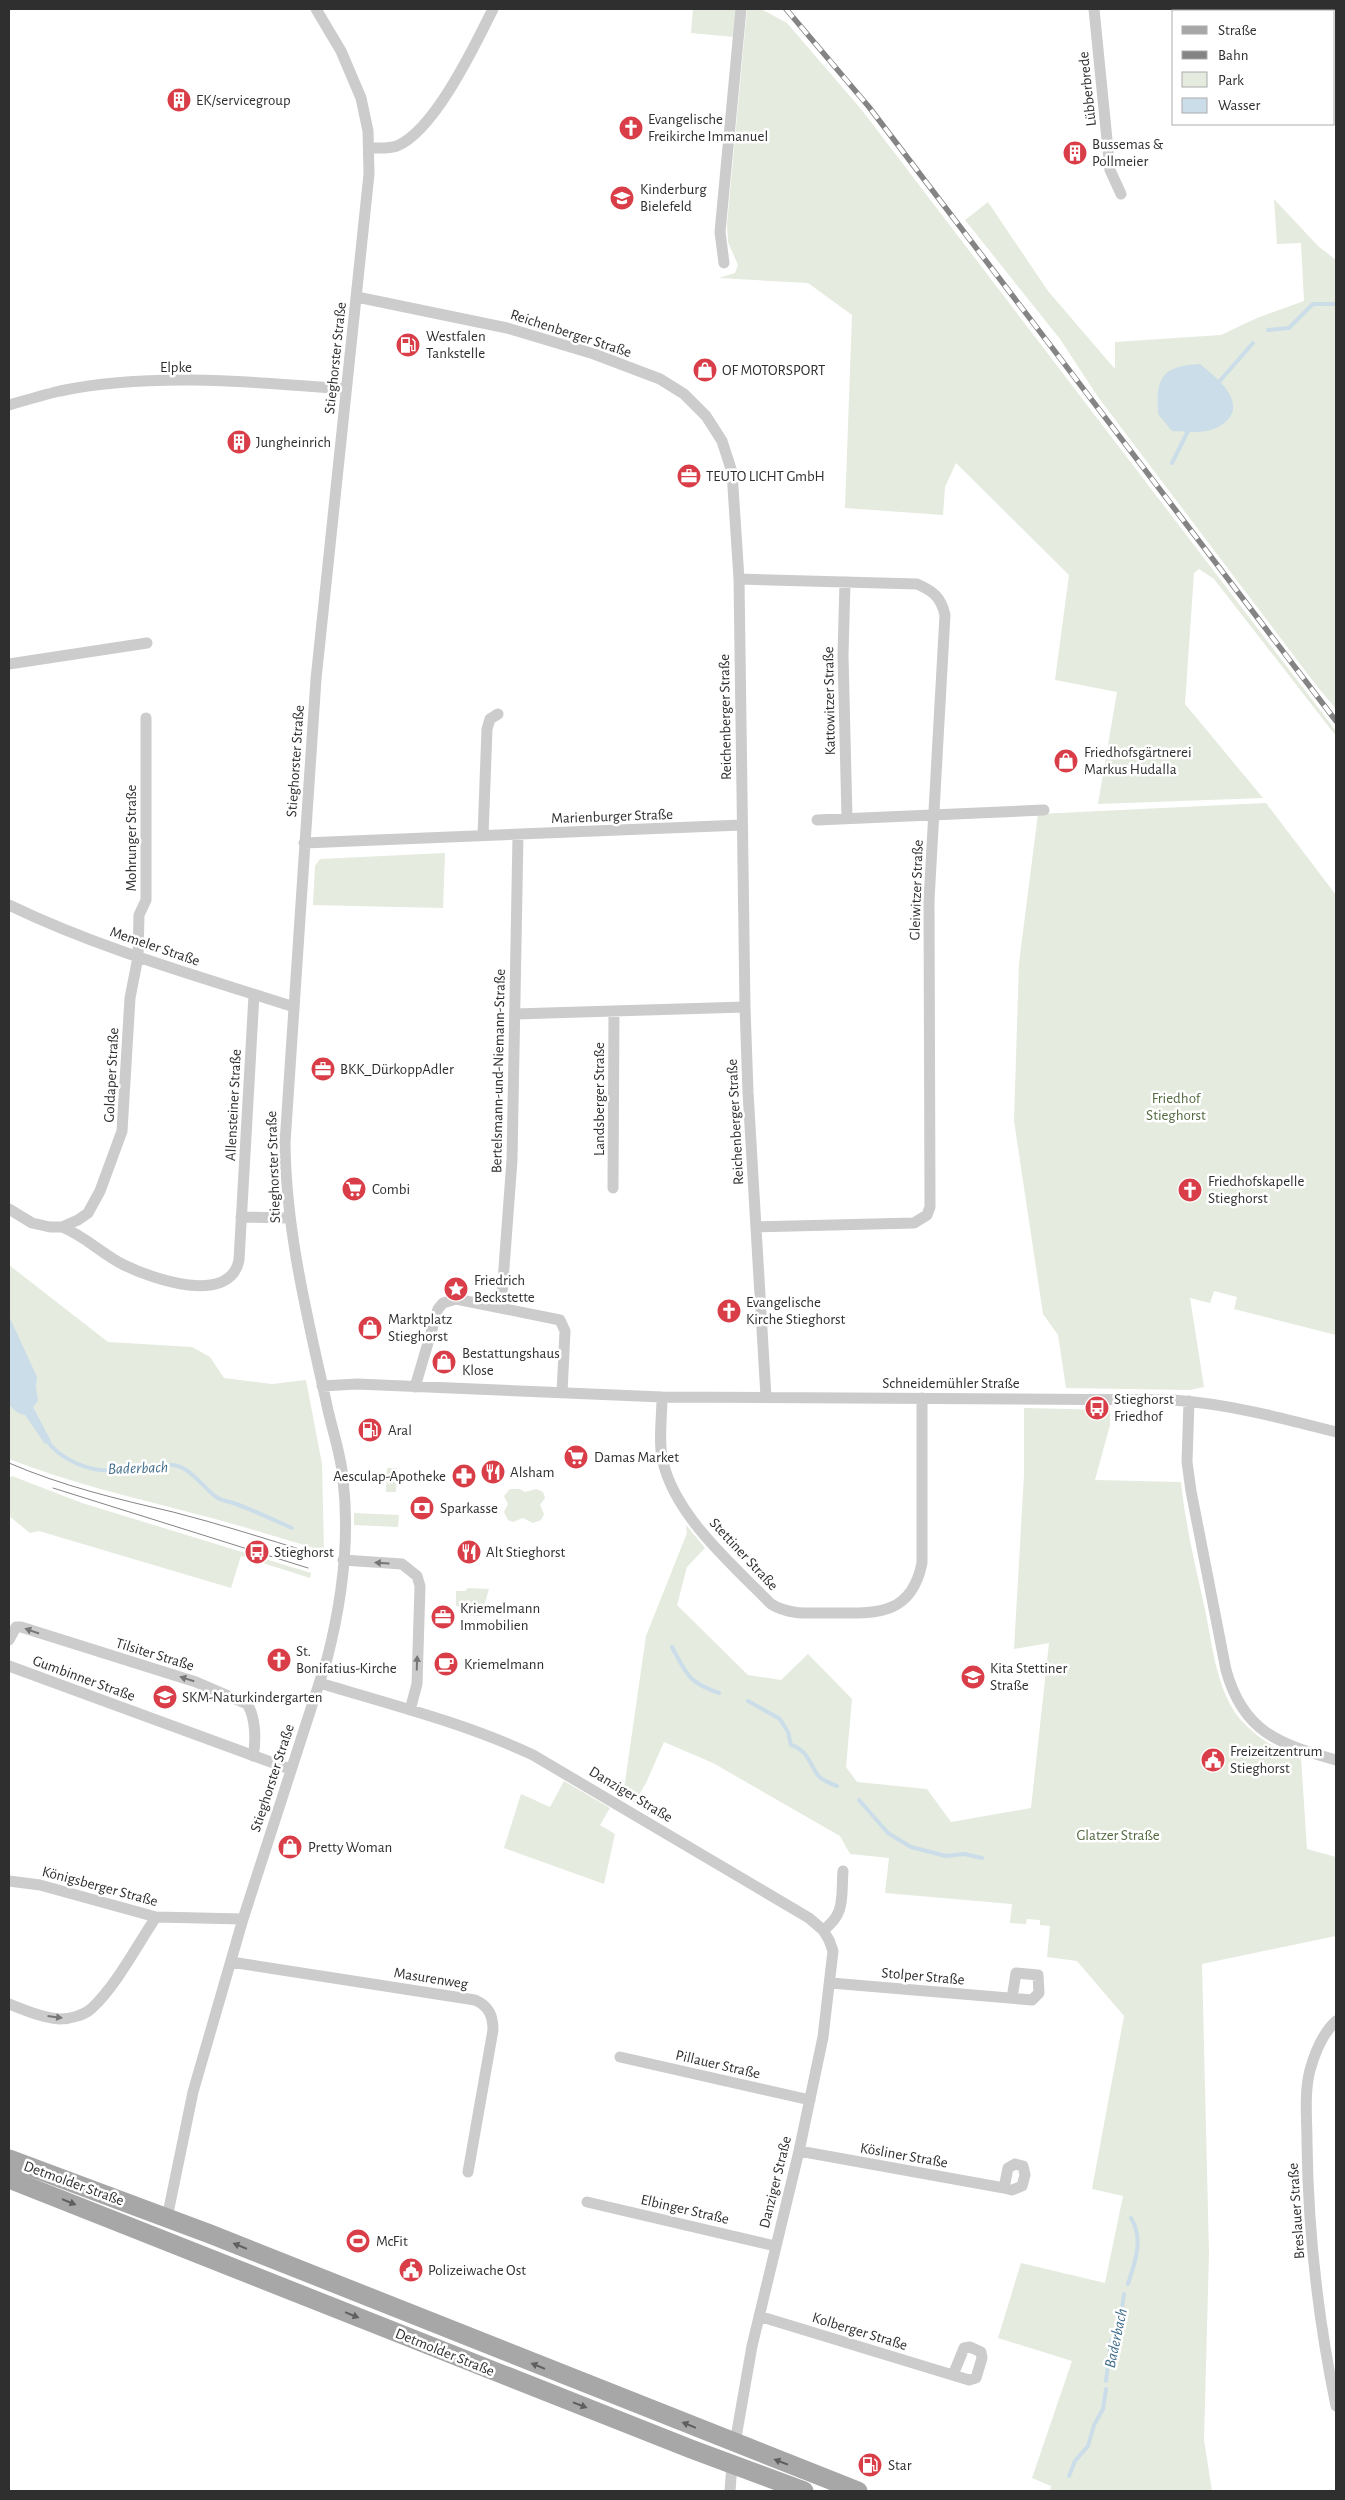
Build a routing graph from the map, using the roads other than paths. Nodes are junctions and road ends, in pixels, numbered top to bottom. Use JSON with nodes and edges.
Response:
{"nodes":[{"id":1,"x":316,"y":9,"type":"edge"},
{"id":2,"x":493,"y":9,"type":"edge"},
{"id":3,"x":740,"y":9,"type":"edge"},
{"id":4,"x":1094,"y":9,"type":"edge"},
{"id":5,"x":370,"y":148,"type":"junction"},
{"id":6,"x":1121,"y":194,"type":"dead end"},
{"id":7,"x":724,"y":263,"type":"dead end"},
{"id":8,"x":357,"y":296,"type":"junction"},
{"id":9,"x":346,"y":389,"type":"junction"},
{"id":10,"x":9,"y":405,"type":"edge"},
{"id":11,"x":738,"y":579,"type":"junction"},
{"id":12,"x":845,"y":582,"type":"junction"},
{"id":13,"x":147,"y":643,"type":"dead end"},
{"id":14,"x":9,"y":664,"type":"edge"},
{"id":15,"x":498,"y":714,"type":"dead end"},
{"id":16,"x":146,"y":718,"type":"dead end"},
{"id":17,"x":1044,"y":810,"type":"dead end"},
{"id":18,"x":935,"y":814,"type":"junction"},
{"id":19,"x":847,"y":818,"type":"junction"},
{"id":20,"x":817,"y":820,"type":"dead end"},
{"id":21,"x":742,"y":825,"type":"junction"},
{"id":22,"x":518,"y":835,"type":"junction"},
{"id":23,"x":482,"y":836,"type":"junction"},
{"id":24,"x":304,"y":843,"type":"junction"},
{"id":25,"x":9,"y":905,"type":"edge"},
{"id":26,"x":138,"y":957,"type":"junction"},
{"id":27,"x":254,"y":995,"type":"junction"},
{"id":28,"x":745,"y":1007,"type":"junction"},
{"id":29,"x":294,"y":1008,"type":"junction"},
{"id":30,"x":614,"y":1011,"type":"junction"},
{"id":31,"x":515,"y":1014,"type":"junction"},
{"id":32,"x":614,"y":1188,"type":"dead end"},
{"id":33,"x":9,"y":1209,"type":"edge"},
{"id":34,"x":88,"y":1213,"type":"junction"},
{"id":35,"x":241,"y":1217,"type":"junction"},
{"id":36,"x":289,"y":1218,"type":"junction"},
{"id":37,"x":62,"y":1227,"type":"junction"},
{"id":38,"x":756,"y":1227,"type":"junction"},
{"id":39,"x":93,"y":1244,"type":"junction"},
{"id":40,"x":501,"y":1308,"type":"junction"},
{"id":41,"x":322,"y":1386,"type":"junction"},
{"id":42,"x":415,"y":1387,"type":"junction"},
{"id":43,"x":562,"y":1394,"type":"junction"},
{"id":44,"x":662,"y":1397,"type":"junction"},
{"id":45,"x":766,"y":1397,"type":"junction"},
{"id":46,"x":922,"y":1398,"type":"junction"},
{"id":47,"x":1189,"y":1401,"type":"junction"},
{"id":48,"x":1336,"y":1432,"type":"edge"},
{"id":49,"x":343,"y":1560,"type":"junction"},
{"id":50,"x":9,"y":1640,"type":"edge"},
{"id":51,"x":9,"y":1666,"type":"edge"},
{"id":52,"x":320,"y":1683,"type":"junction"},
{"id":53,"x":410,"y":1710,"type":"junction"},
{"id":54,"x":252,"y":1756,"type":"junction"},
{"id":55,"x":1336,"y":1760,"type":"edge"},
{"id":56,"x":290,"y":1769,"type":"junction"},
{"id":57,"x":843,"y":1871,"type":"dead end"},
{"id":58,"x":9,"y":1881,"type":"edge"},
{"id":59,"x":156,"y":1917,"type":"junction"},
{"id":60,"x":243,"y":1920,"type":"junction"},
{"id":61,"x":823,"y":1930,"type":"junction"},
{"id":62,"x":231,"y":1962,"type":"junction"},
{"id":63,"x":831,"y":1983,"type":"junction"},
{"id":64,"x":1012,"y":1998,"type":"dead end"},
{"id":65,"x":9,"y":2004,"type":"edge"},
{"id":66,"x":1336,"y":2021,"type":"edge"},
{"id":67,"x":620,"y":2057,"type":"dead end"},
{"id":68,"x":810,"y":2100,"type":"junction"},
{"id":69,"x":799,"y":2151,"type":"junction"},
{"id":70,"x":9,"y":2159,"type":"edge"},
{"id":71,"x":468,"y":2172,"type":"dead end"},
{"id":72,"x":9,"y":2178,"type":"edge"},
{"id":73,"x":1004,"y":2188,"type":"dead end"},
{"id":74,"x":587,"y":2202,"type":"dead end"},
{"id":75,"x":167,"y":2218,"type":"junction"},
{"id":76,"x":160,"y":2238,"type":"junction"},
{"id":77,"x":775,"y":2246,"type":"junction"},
{"id":78,"x":315,"y":2276,"type":"junction"},
{"id":79,"x":306,"y":2297,"type":"junction"},
{"id":80,"x":759,"y":2316,"type":"junction"},
{"id":81,"x":1332,"y":2359,"type":"edge"},
{"id":82,"x":953,"y":2375,"type":"dead end"},
{"id":83,"x":1336,"y":2406,"type":"edge"},
{"id":84,"x":735,"y":2443,"type":"junction"},
{"id":85,"x":732,"y":2464,"type":"junction"},
{"id":86,"x":730,"y":2491,"type":"edge"},
{"id":87,"x":804,"y":2491,"type":"edge"},
{"id":88,"x":858,"y":2491,"type":"edge"}],
"edges":[{"from":1,"to":5,"type":"street","name":"Stieghorster Straße"},
{"from":2,"to":5,"type":"street"},
{"from":3,"to":7,"type":"street"},
{"from":4,"to":6,"type":"street","name":"Lübberbrede"},
{"from":5,"to":8,"type":"street","name":"Stieghorster Straße"},
{"from":8,"to":9,"type":"street","name":"Stieghorster Straße"},
{"from":8,"to":11,"type":"street","name":"Reichenberger Straße"},
{"from":9,"to":10,"type":"street","name":"Elpke"},
{"from":9,"to":24,"type":"street","name":"Stieghorster Straße"},
{"from":11,"to":12,"type":"street","name":"Gleiwitzer Straße"},
{"from":11,"to":21,"type":"street","name":"Reichenberger Straße"},
{"from":12,"to":18,"type":"street","name":"Gleiwitzer Straße"},
{"from":12,"to":19,"type":"street","name":"Kattowitzer Straße"},
{"from":13,"to":14,"type":"street"},
{"from":15,"to":23,"type":"street"},
{"from":16,"to":26,"type":"street","name":"Mohrunger Straße"},
{"from":17,"to":18,"type":"street"},
{"from":18,"to":19,"type":"street"},
{"from":18,"to":38,"type":"street","name":"Gleiwitzer Straße"},
{"from":19,"to":20,"type":"street"},
{"from":21,"to":22,"type":"street","name":"Marienburger Straße"},
{"from":21,"to":28,"type":"street","name":"Reichenberger Straße"},
{"from":22,"to":23,"type":"street","name":"Marienburger Straße"},
{"from":22,"to":31,"type":"street","name":"Bertelsmann-und-Niemann-Straße"},
{"from":23,"to":24,"type":"street","name":"Marienburger Straße"},
{"from":24,"to":29,"type":"street","name":"Stieghorster Straße"},
{"from":25,"to":26,"type":"street","name":"Memeler Straße"},
{"from":26,"to":27,"type":"street","name":"Memeler Straße"},
{"from":26,"to":34,"type":"street","name":"Goldaper Straße"},
{"from":27,"to":29,"type":"street","name":"Memeler Straße"},
{"from":27,"to":35,"type":"street","name":"Allensteiner Straße"},
{"from":28,"to":30,"type":"street"},
{"from":28,"to":38,"type":"street","name":"Reichenberger Straße"},
{"from":29,"to":36,"type":"street","name":"Stieghorster Straße"},
{"from":30,"to":31,"type":"street"},
{"from":30,"to":32,"type":"street","name":"Landsberger Straße"},
{"from":31,"to":40,"type":"street","name":"Bertelsmann-und-Niemann-Straße"},
{"from":33,"to":37,"type":"street","name":"Allensteiner Straße"},
{"from":34,"to":37,"type":"street"},
{"from":34,"to":39,"type":"street"},
{"from":35,"to":36,"type":"street"},
{"from":35,"to":39,"type":"street","name":"Allensteiner Straße"},
{"from":36,"to":41,"type":"street","name":"Stieghorster Straße"},
{"from":37,"to":39,"type":"street","name":"Allensteiner Straße"},
{"from":38,"to":45,"type":"street","name":"Reichenberger Straße"},
{"from":40,"to":42,"type":"street"},
{"from":40,"to":43,"type":"street"},
{"from":41,"to":42,"type":"street","name":"Schneidemühler Straße"},
{"from":41,"to":49,"type":"street","name":"Stieghorster Straße"},
{"from":42,"to":43,"type":"street","name":"Schneidemühler Straße"},
{"from":43,"to":44,"type":"street","name":"Schneidemühler Straße"},
{"from":44,"to":45,"type":"street","name":"Schneidemühler Straße"},
{"from":44,"to":46,"type":"street","name":"Stettiner Straße"},
{"from":45,"to":46,"type":"street","name":"Schneidemühler Straße"},
{"from":46,"to":47,"type":"street","name":"Schneidemühler Straße"},
{"from":47,"to":48,"type":"street","name":"Schneidemühler Straße"},
{"from":47,"to":55,"type":"street"},
{"from":49,"to":52,"type":"street","name":"Stieghorster Straße"},
{"from":53,"to":49,"type":"street","one_way":true},
{"from":54,"to":50,"type":"street","name":"Tilsiter Straße","one_way":true},
{"from":51,"to":54,"type":"street","name":"Gumbinner Straße"},
{"from":52,"to":53,"type":"street","name":"Danziger Straße"},
{"from":52,"to":56,"type":"street","name":"Stieghorster Straße"},
{"from":53,"to":61,"type":"street","name":"Danziger Straße"},
{"from":54,"to":56,"type":"street","name":"Gumbinner Straße"},
{"from":56,"to":60,"type":"street","name":"Stieghorster Straße"},
{"from":57,"to":61,"type":"street"},
{"from":58,"to":59,"type":"street","name":"Königsberger Straße"},
{"from":59,"to":60,"type":"street","name":"Königsberger Straße"},
{"from":65,"to":59,"type":"street","one_way":true},
{"from":60,"to":62,"type":"street","name":"Stieghorster Straße"},
{"from":61,"to":63,"type":"street","name":"Danziger Straße"},
{"from":62,"to":71,"type":"street","name":"Masurenweg"},
{"from":62,"to":75,"type":"street","name":"Stieghorster Straße"},
{"from":63,"to":64,"type":"street","name":"Stolper Straße"},
{"from":63,"to":68,"type":"street","name":"Danziger Straße"},
{"from":66,"to":81,"type":"street","name":"Breslauer Straße"},
{"from":67,"to":68,"type":"street","name":"Pillauer Straße"},
{"from":68,"to":69,"type":"street","name":"Danziger Straße"},
{"from":69,"to":73,"type":"street","name":"Kösliner Straße"},
{"from":69,"to":77,"type":"street","name":"Danziger Straße"},
{"from":70,"to":75,"type":"main road","name":"Detmolder Straße"},
{"from":72,"to":76,"type":"main road","name":"Detmolder Straße","one_way":true},
{"from":74,"to":77,"type":"street","name":"Elbinger Straße"},
{"from":75,"to":76,"type":"main road"},
{"from":78,"to":75,"type":"main road","name":"Detmolder Straße","one_way":true},
{"from":76,"to":79,"type":"main road","name":"Detmolder Straße"},
{"from":77,"to":80,"type":"street","name":"Danziger Straße"},
{"from":78,"to":79,"type":"main road"},
{"from":84,"to":78,"type":"main road","name":"Detmolder Straße","one_way":true},
{"from":79,"to":85,"type":"main road","name":"Detmolder Straße","one_way":true},
{"from":80,"to":82,"type":"street","name":"Kolberger Straße"},
{"from":80,"to":84,"type":"street","name":"Danziger Straße"},
{"from":81,"to":83,"type":"street","name":"Breslauer Straße"},
{"from":84,"to":85,"type":"main road"},
{"from":88,"to":84,"type":"main road","name":"Detmolder Straße","one_way":true},
{"from":85,"to":86,"type":"street"},
{"from":85,"to":87,"type":"main road","name":"Detmolder Straße"}]}
